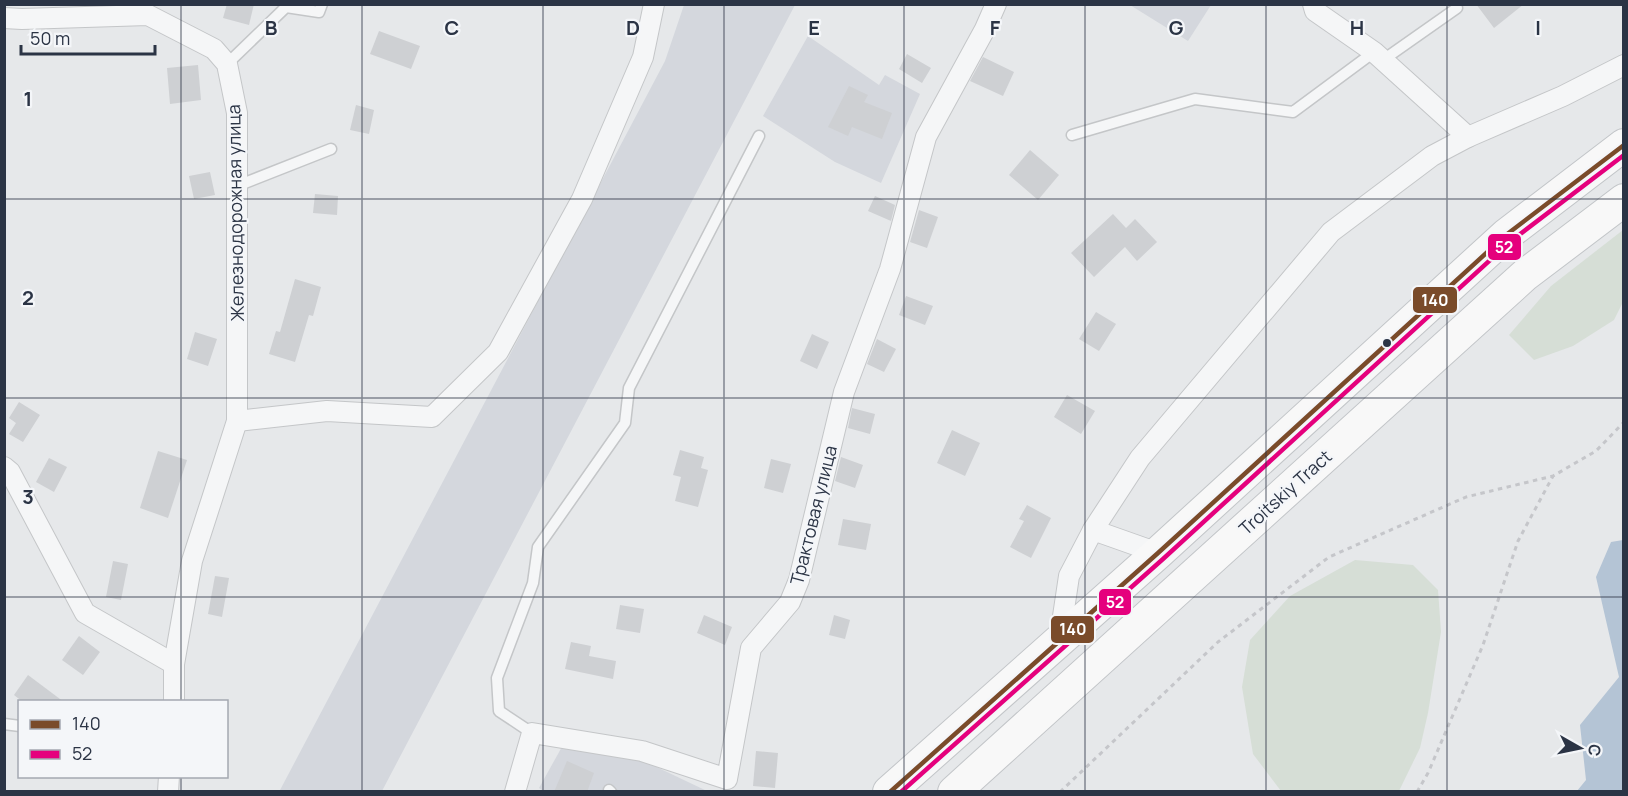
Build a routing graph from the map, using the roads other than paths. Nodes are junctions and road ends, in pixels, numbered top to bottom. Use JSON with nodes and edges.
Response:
{"nodes":[{"id":1,"x":322,"y":4,"type":"edge"},
{"id":2,"x":654,"y":4,"type":"edge"},
{"id":3,"x":996,"y":4,"type":"edge"},
{"id":4,"x":1311,"y":7,"type":"edge"},
{"id":5,"x":1457,"y":8,"type":"dead end"},
{"id":6,"x":143,"y":10,"type":"edge"},
{"id":7,"x":4,"y":18,"type":"edge"},
{"id":8,"x":1378,"y":56,"type":"junction"},
{"id":9,"x":227,"y":64,"type":"junction"},
{"id":10,"x":1623,"y":65,"type":"edge"},
{"id":11,"x":1072,"y":135,"type":"dead end"},
{"id":12,"x":759,"y":136,"type":"dead end"},
{"id":13,"x":1468,"y":137,"type":"junction"},
{"id":14,"x":1623,"y":145,"type":"edge"},
{"id":15,"x":331,"y":149,"type":"dead end"},
{"id":16,"x":237,"y":186,"type":"junction"},
{"id":17,"x":1623,"y":200,"type":"edge"},
{"id":18,"x":237,"y":421,"type":"junction"},
{"id":19,"x":4,"y":467,"type":"edge"},
{"id":20,"x":1093,"y":530,"type":"junction"},
{"id":21,"x":1158,"y":553,"type":"junction"},
{"id":22,"x":1059,"y":643,"type":"junction"},
{"id":23,"x":174,"y":664,"type":"junction"},
{"id":24,"x":174,"y":700,"type":"edge"},
{"id":25,"x":532,"y":733,"type":"junction"},
{"id":26,"x":728,"y":785,"type":"edge"},
{"id":27,"x":515,"y":792,"type":"edge"},
{"id":28,"x":889,"y":792,"type":"edge"},
{"id":29,"x":954,"y":792,"type":"edge"}],
"edges":[{"from":1,"to":9,"type":"lane"},
{"from":2,"to":18,"type":"street"},
{"from":3,"to":26,"type":"street","name":"Трактовая улица"},
{"from":4,"to":8,"type":"street"},
{"from":5,"to":8,"type":"lane"},
{"from":6,"to":7,"type":"street"},
{"from":6,"to":9,"type":"street"},
{"from":8,"to":11,"type":"lane"},
{"from":8,"to":13,"type":"street"},
{"from":9,"to":16,"type":"street","name":"Железнодорожная улица"},
{"from":10,"to":13,"type":"street"},
{"from":12,"to":25,"type":"lane"},
{"from":13,"to":20,"type":"street"},
{"from":14,"to":21,"type":"main road"},
{"from":15,"to":16,"type":"lane"},
{"from":16,"to":18,"type":"street","name":"Железнодорожная улица"},
{"from":17,"to":29,"type":"main road","name":"Troitskiy Tract"},
{"from":18,"to":23,"type":"street","name":"Железнодорожная улица"},
{"from":19,"to":23,"type":"street"},
{"from":20,"to":21,"type":"street"},
{"from":20,"to":22,"type":"street"},
{"from":21,"to":22,"type":"main road"},
{"from":22,"to":28,"type":"main road"},
{"from":23,"to":24,"type":"street","name":"Железнодорожная улица"},
{"from":25,"to":26,"type":"street","name":"Трактовая улица"},
{"from":25,"to":27,"type":"street"}]}
